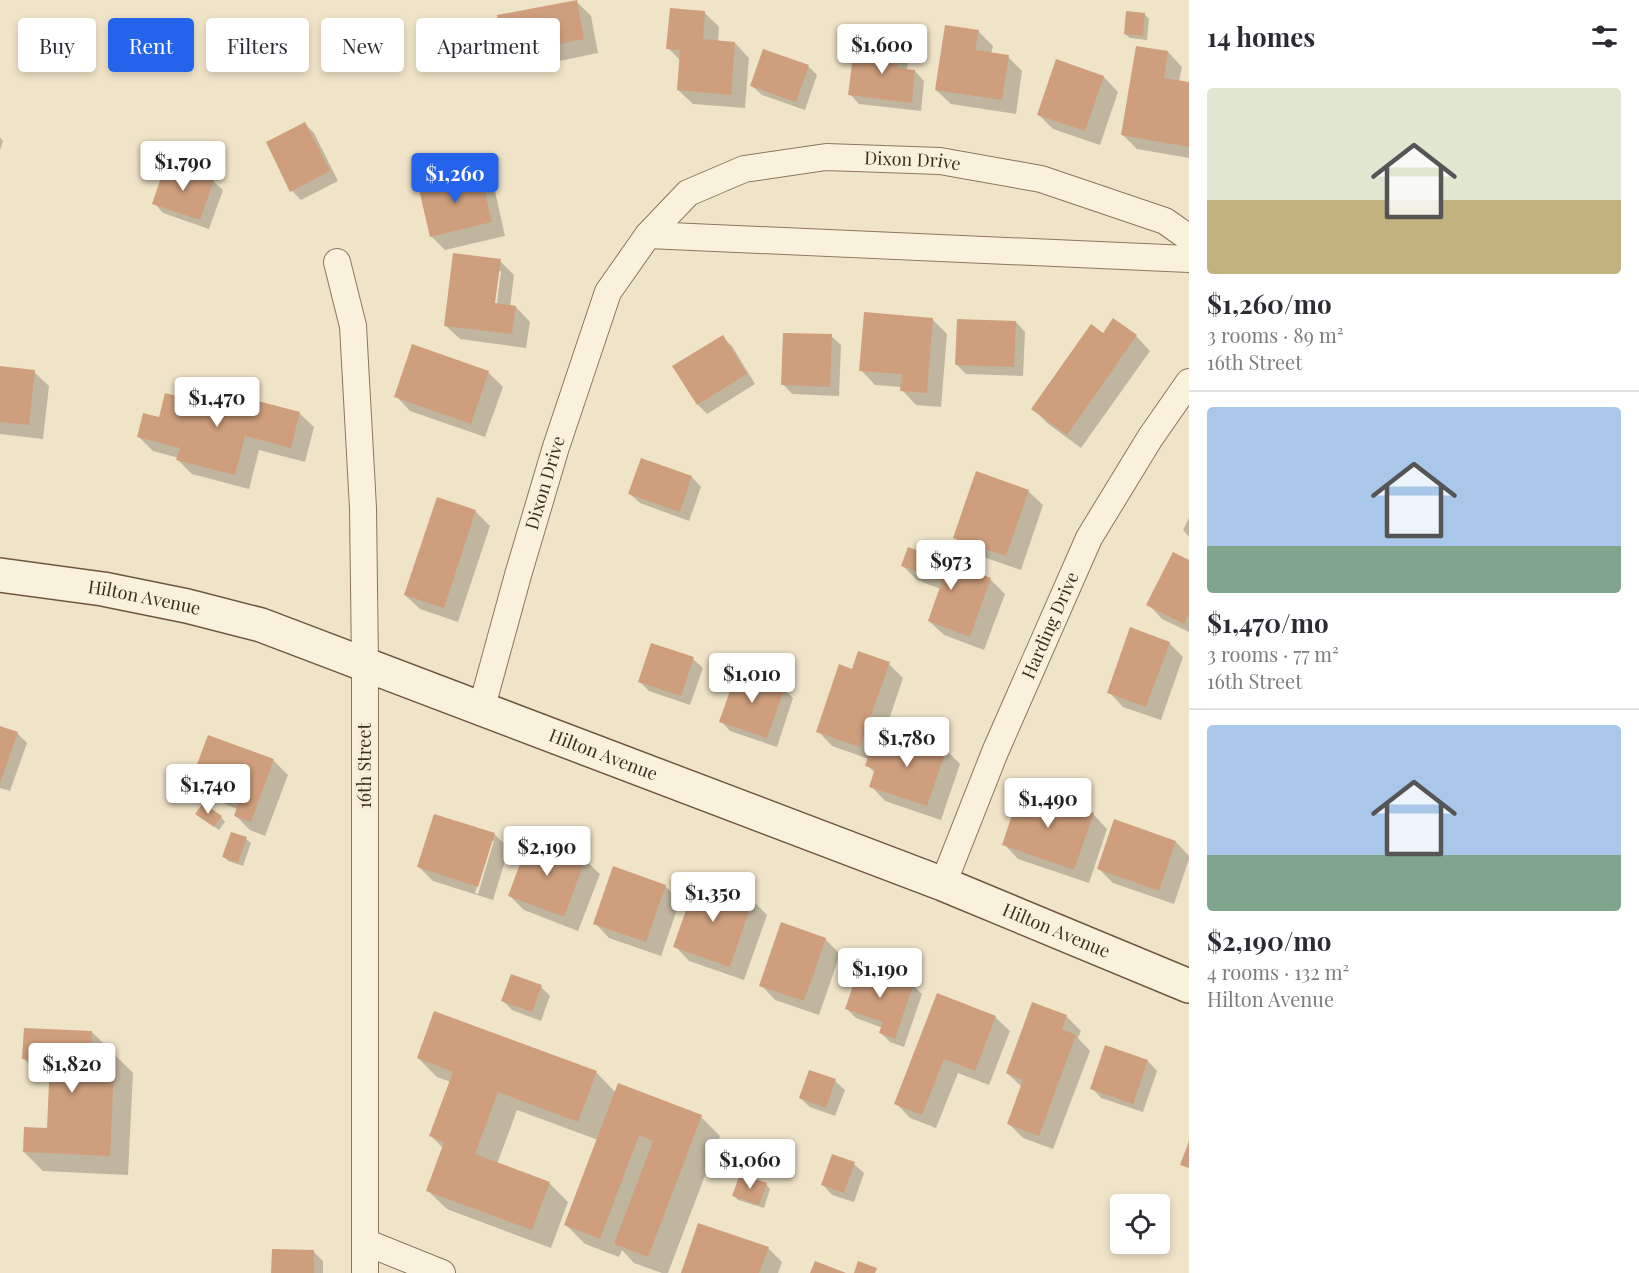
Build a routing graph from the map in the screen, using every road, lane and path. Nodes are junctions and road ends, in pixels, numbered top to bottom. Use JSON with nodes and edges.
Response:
{"nodes":[{"id":1,"x":648,"y":235,"type":"junction"},
{"id":2,"x":1189,"y":238,"type":"edge"},
{"id":3,"x":1189,"y":258,"type":"edge"},
{"id":4,"x":337,"y":261,"type":"dead end"},
{"id":5,"x":1189,"y":382,"type":"edge"},
{"id":6,"x":0,"y":575,"type":"edge"},
{"id":7,"x":365,"y":663,"type":"junction"},
{"id":8,"x":481,"y":710,"type":"junction"},
{"id":9,"x":943,"y":884,"type":"junction"},
{"id":10,"x":1189,"y":986,"type":"edge"},
{"id":11,"x":365,"y":1242,"type":"junction"},
{"id":12,"x":365,"y":1273,"type":"edge"},
{"id":13,"x":442,"y":1273,"type":"edge"}],
"edges":[{"from":1,"to":2,"type":"street","name":"Dixon Drive"},
{"from":1,"to":3,"type":"street"},
{"from":1,"to":8,"type":"street","name":"Dixon Drive"},
{"from":4,"to":7,"type":"street","name":"16th Street"},
{"from":5,"to":9,"type":"street","name":"Harding Drive"},
{"from":6,"to":7,"type":"street","name":"Hilton Avenue"},
{"from":7,"to":8,"type":"street","name":"Hilton Avenue"},
{"from":7,"to":11,"type":"street","name":"16th Street"},
{"from":8,"to":9,"type":"street","name":"Hilton Avenue"},
{"from":9,"to":10,"type":"street","name":"Hilton Avenue"},
{"from":11,"to":12,"type":"street","name":"16th Street"},
{"from":11,"to":13,"type":"street"}]}
